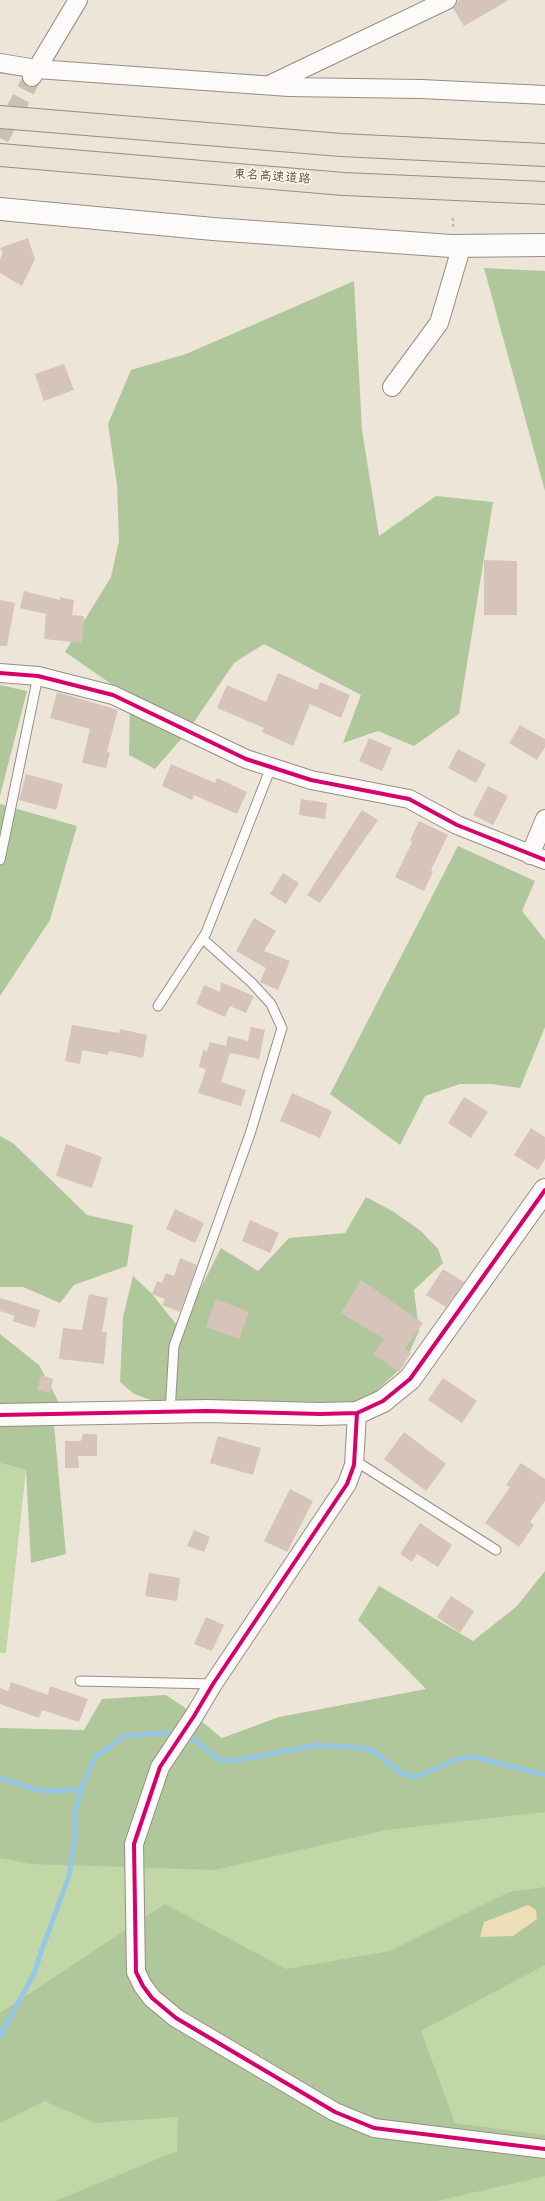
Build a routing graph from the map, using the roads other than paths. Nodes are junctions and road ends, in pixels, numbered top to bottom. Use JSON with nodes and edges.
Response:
{"nodes":[{"id":1,"x":78,"y":0,"type":"edge"},
{"id":2,"x":447,"y":0,"type":"edge"},
{"id":3,"x":0,"y":63,"type":"edge"},
{"id":4,"x":34,"y":74,"type":"junction"},
{"id":5,"x":269,"y":86,"type":"junction"},
{"id":6,"x":545,"y":95,"type":"edge"},
{"id":7,"x":0,"y":117,"type":"edge"},
{"id":8,"x":545,"y":154,"type":"edge"},
{"id":9,"x":0,"y":155,"type":"edge"},
{"id":10,"x":545,"y":193,"type":"edge"},
{"id":11,"x":0,"y":209,"type":"edge"},
{"id":12,"x":462,"y":246,"type":"junction"},
{"id":13,"x":545,"y":246,"type":"edge"},
{"id":14,"x":392,"y":387,"type":"dead end"},
{"id":15,"x":0,"y":673,"type":"edge"},
{"id":16,"x":38,"y":676,"type":"junction"},
{"id":17,"x":271,"y":767,"type":"junction"},
{"id":18,"x":545,"y":819,"type":"edge"},
{"id":19,"x":538,"y":858,"type":"edge"},
{"id":20,"x":0,"y":860,"type":"edge"},
{"id":21,"x":203,"y":939,"type":"junction"},
{"id":22,"x":158,"y":1006,"type":"dead end"},
{"id":23,"x":545,"y":1190,"type":"edge"},
{"id":24,"x":170,"y":1412,"type":"junction"},
{"id":25,"x":357,"y":1413,"type":"junction"},
{"id":26,"x":0,"y":1415,"type":"edge"},
{"id":27,"x":354,"y":1460,"type":"junction"},
{"id":28,"x":496,"y":1550,"type":"dead end"},
{"id":29,"x":80,"y":1681,"type":"dead end"},
{"id":30,"x":213,"y":1684,"type":"junction"},
{"id":31,"x":545,"y":2149,"type":"edge"}],
"edges":[{"from":1,"to":4,"type":"street"},
{"from":2,"to":5,"type":"street"},
{"from":3,"to":4,"type":"street"},
{"from":4,"to":5,"type":"street"},
{"from":5,"to":6,"type":"street"},
{"from":7,"to":8,"type":"highway"},
{"from":9,"to":10,"type":"highway","name":"東名高速道路"},
{"from":11,"to":12,"type":"street"},
{"from":12,"to":13,"type":"street"},
{"from":12,"to":14,"type":"street"},
{"from":15,"to":16,"type":"street"},
{"from":16,"to":17,"type":"street"},
{"from":16,"to":20,"type":"lane"},
{"from":17,"to":19,"type":"street"},
{"from":17,"to":21,"type":"lane"},
{"from":18,"to":19,"type":"street"},
{"from":21,"to":22,"type":"lane"},
{"from":21,"to":24,"type":"lane"},
{"from":23,"to":25,"type":"street"},
{"from":24,"to":25,"type":"street"},
{"from":24,"to":26,"type":"street"},
{"from":25,"to":27,"type":"street"},
{"from":27,"to":28,"type":"lane"},
{"from":27,"to":30,"type":"street"},
{"from":29,"to":30,"type":"lane"},
{"from":30,"to":31,"type":"street"}]}
